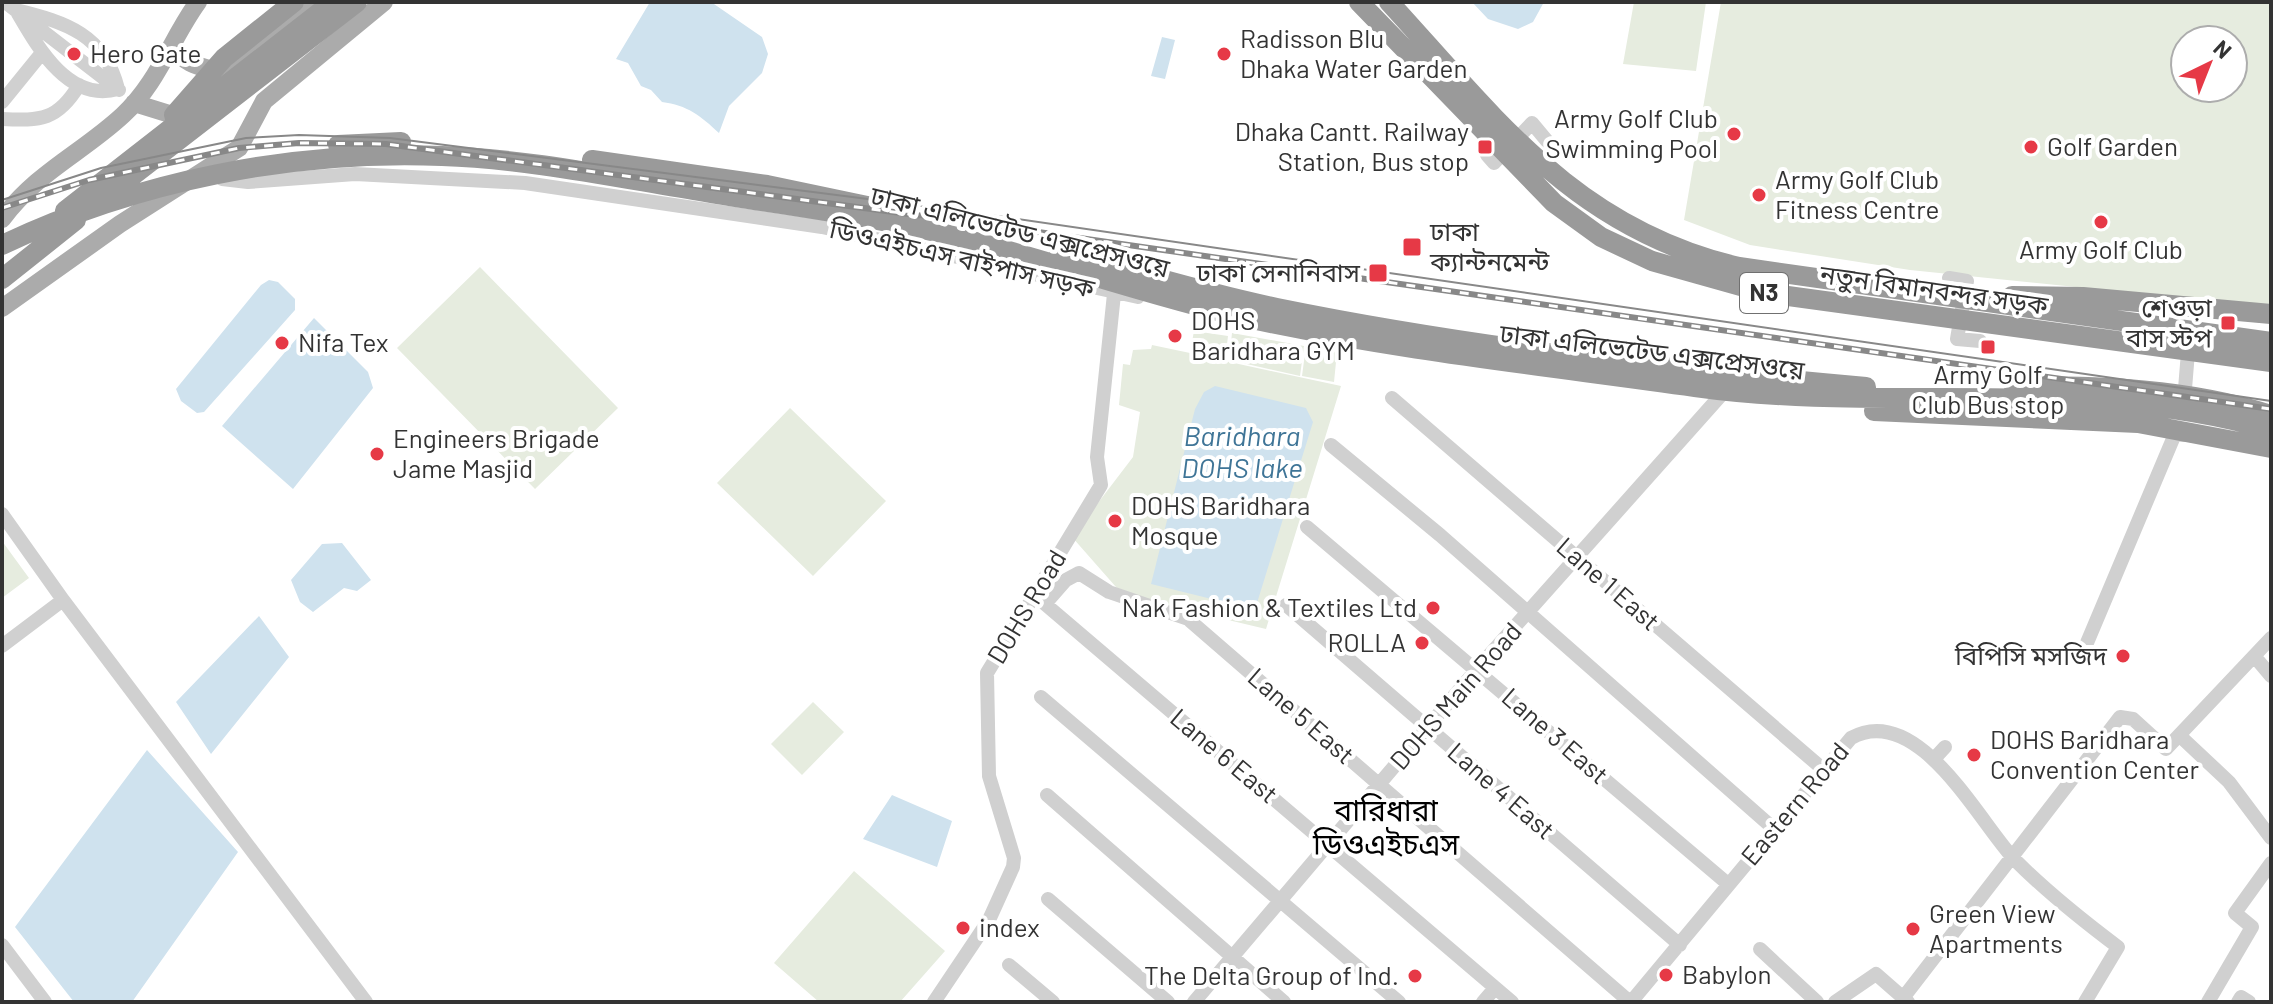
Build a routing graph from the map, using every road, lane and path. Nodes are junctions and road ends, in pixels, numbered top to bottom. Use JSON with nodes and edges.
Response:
{"nodes":[{"id":1,"x":198,"y":2,"type":"edge"},
{"id":2,"x":333,"y":2,"type":"edge"},
{"id":3,"x":357,"y":2,"type":"edge"},
{"id":4,"x":384,"y":2,"type":"edge"},
{"id":5,"x":1359,"y":2,"type":"edge"},
{"id":6,"x":1389,"y":2,"type":"edge"},
{"id":7,"x":11,"y":6,"type":"edge"},
{"id":8,"x":304,"y":6,"type":"edge"},
{"id":9,"x":1413,"y":28,"type":"junction"},
{"id":10,"x":276,"y":34,"type":"junction"},
{"id":11,"x":1396,"y":42,"type":"junction"},
{"id":12,"x":333,"y":43,"type":"junction"},
{"id":13,"x":173,"y":46,"type":"junction"},
{"id":14,"x":41,"y":54,"type":"junction"},
{"id":15,"x":303,"y":67,"type":"junction"},
{"id":16,"x":159,"y":71,"type":"junction"},
{"id":17,"x":229,"y":71,"type":"junction"},
{"id":18,"x":79,"y":85,"type":"junction"},
{"id":19,"x":118,"y":89,"type":"junction"},
{"id":20,"x":259,"y":95,"type":"junction"},
{"id":21,"x":2,"y":102,"type":"edge"},
{"id":22,"x":134,"y":103,"type":"junction"},
{"id":23,"x":179,"y":118,"type":"junction"},
{"id":24,"x":2,"y":119,"type":"edge"},
{"id":25,"x":154,"y":141,"type":"junction"},
{"id":26,"x":1547,"y":141,"type":"dead end"},
{"id":27,"x":1490,"y":159,"type":"dead end"},
{"id":28,"x":198,"y":177,"type":"junction"},
{"id":29,"x":2,"y":219,"type":"edge"},
{"id":30,"x":2,"y":230,"type":"edge"},
{"id":31,"x":2,"y":245,"type":"edge"},
{"id":32,"x":2,"y":260,"type":"edge"},
{"id":33,"x":1949,"y":278,"type":"dead end"},
{"id":34,"x":2,"y":279,"type":"edge"},
{"id":35,"x":37,"y":281,"type":"junction"},
{"id":36,"x":2,"y":287,"type":"edge"},
{"id":37,"x":1114,"y":294,"type":"junction"},
{"id":38,"x":2,"y":300,"type":"edge"},
{"id":39,"x":1970,"y":301,"type":"junction"},
{"id":40,"x":2,"y":308,"type":"edge"},
{"id":41,"x":2270,"y":314,"type":"edge"},
{"id":42,"x":1980,"y":341,"type":"dead end"},
{"id":43,"x":2271,"y":342,"type":"edge"},
{"id":44,"x":2188,"y":352,"type":"junction"},
{"id":45,"x":2271,"y":362,"type":"edge"},
{"id":46,"x":1722,"y":394,"type":"junction"},
{"id":47,"x":2211,"y":397,"type":"junction"},
{"id":48,"x":1392,"y":398,"type":"dead end"},
{"id":49,"x":1798,"y":399,"type":"junction"},
{"id":50,"x":2271,"y":401,"type":"edge"},
{"id":51,"x":2271,"y":415,"type":"edge"},
{"id":52,"x":2271,"y":430,"type":"edge"},
{"id":53,"x":2175,"y":434,"type":"junction"},
{"id":54,"x":1331,"y":445,"type":"dead end"},
{"id":55,"x":2271,"y":448,"type":"edge"},
{"id":56,"x":2271,"y":455,"type":"edge"},
{"id":57,"x":2,"y":514,"type":"edge"},
{"id":58,"x":1307,"y":527,"type":"dead end"},
{"id":59,"x":1576,"y":556,"type":"junction"},
{"id":60,"x":63,"y":600,"type":"junction"},
{"id":61,"x":1045,"y":604,"type":"joint"},
{"id":62,"x":1286,"y":605,"type":"dead end"},
{"id":63,"x":1528,"y":613,"type":"junction"},
{"id":64,"x":2271,"y":638,"type":"edge"},
{"id":65,"x":2,"y":646,"type":"edge"},
{"id":66,"x":2081,"y":657,"type":"dead end"},
{"id":67,"x":2255,"y":657,"type":"junction"},
{"id":68,"x":1477,"y":669,"type":"junction"},
{"id":69,"x":2271,"y":676,"type":"edge"},
{"id":70,"x":1041,"y":697,"type":"dead end"},
{"id":71,"x":1427,"y":728,"type":"junction"},
{"id":72,"x":2180,"y":736,"type":"junction"},
{"id":73,"x":1945,"y":747,"type":"dead end"},
{"id":74,"x":1934,"y":759,"type":"junction"},
{"id":75,"x":1824,"y":770,"type":"junction"},
{"id":76,"x":1380,"y":783,"type":"junction"},
{"id":77,"x":1047,"y":795,"type":"dead end"},
{"id":78,"x":1773,"y":828,"type":"junction"},
{"id":79,"x":2271,"y":838,"type":"edge"},
{"id":80,"x":1328,"y":844,"type":"junction"},
{"id":81,"x":2013,"y":858,"type":"junction"},
{"id":82,"x":2271,"y":863,"type":"edge"},
{"id":83,"x":1728,"y":884,"type":"junction"},
{"id":84,"x":1048,"y":899,"type":"dead end"},
{"id":85,"x":1281,"y":902,"type":"junction"},
{"id":86,"x":2,"y":945,"type":"edge"},
{"id":87,"x":1680,"y":945,"type":"junction"},
{"id":88,"x":1760,"y":949,"type":"dead end"},
{"id":89,"x":1232,"y":957,"type":"junction"},
{"id":90,"x":1009,"y":965,"type":"dead end"},
{"id":91,"x":1495,"y":988,"type":"junction"},
{"id":92,"x":1905,"y":1000,"type":"edge"},
{"id":93,"x":45,"y":1002,"type":"edge"},
{"id":94,"x":366,"y":1002,"type":"edge"},
{"id":95,"x":934,"y":1002,"type":"edge"},
{"id":96,"x":1053,"y":1002,"type":"edge"},
{"id":97,"x":1168,"y":1002,"type":"edge"},
{"id":98,"x":1194,"y":1002,"type":"edge"},
{"id":99,"x":1284,"y":1002,"type":"edge"},
{"id":100,"x":1399,"y":1002,"type":"edge"},
{"id":101,"x":1483,"y":1002,"type":"edge"},
{"id":102,"x":1512,"y":1002,"type":"edge"},
{"id":103,"x":1631,"y":1002,"type":"edge"},
{"id":104,"x":1817,"y":1002,"type":"edge"},
{"id":105,"x":1835,"y":1002,"type":"edge"},
{"id":106,"x":2085,"y":1002,"type":"edge"},
{"id":107,"x":2208,"y":1002,"type":"edge"},
{"id":108,"x":2238,"y":1002,"type":"edge"},
{"id":109,"x":2249,"y":1002,"type":"edge"}],
"edges":[{"from":1,"to":13,"type":"main road"},
{"from":2,"to":25,"type":"highway"},
{"from":3,"to":34,"type":"highway"},
{"from":4,"to":12,"type":"main road"},
{"from":5,"to":11,"type":"highway","name":"নতুন বিমানবন্দর সড়ক","number":"N3"},
{"from":6,"to":9,"type":"highway","name":"নতুন বিমানবন্দর সড়ক","number":"N3"},
{"from":7,"to":14,"type":"street"},
{"from":7,"to":19,"type":"street"},
{"from":7,"to":19,"type":"street"},
{"from":8,"to":10,"type":"main road"},
{"from":8,"to":12,"type":"main road"},
{"from":8,"to":25,"type":"highway"},
{"from":9,"to":11,"type":"highway"},
{"from":9,"to":39,"type":"highway","name":"নতুন বিমানবন্দর সড়ক","number":"N3"},
{"from":10,"to":15,"type":"main road"},
{"from":10,"to":17,"type":"main road"},
{"from":11,"to":44,"type":"highway","name":"নতুন বিমানবন্দর সড়ক","number":"N3"},
{"from":12,"to":15,"type":"main road"},
{"from":13,"to":16,"type":"main road"},
{"from":13,"to":17,"type":"main road"},
{"from":14,"to":18,"type":"street"},
{"from":14,"to":21,"type":"street"},
{"from":15,"to":20,"type":"main road"},
{"from":16,"to":22,"type":"main road"},
{"from":16,"to":23,"type":"main road"},
{"from":17,"to":20,"type":"main road"},
{"from":18,"to":19,"type":"street"},
{"from":18,"to":24,"type":"street"},
{"from":19,"to":22,"type":"street"},
{"from":20,"to":23,"type":"main road"},
{"from":20,"to":28,"type":"main road"},
{"from":22,"to":23,"type":"main road"},
{"from":22,"to":29,"type":"main road"},
{"from":25,"to":32,"type":"highway"},
{"from":26,"to":27,"type":"street"},
{"from":28,"to":35,"type":"main road"},
{"from":28,"to":37,"type":"street","name":"ডিওএইচএস বাইপাস সড়ক"},
{"from":30,"to":47,"type":"highway","name":"ঢাকা এলিভেটেড এক্সপ্রেসওয়ে"},
{"from":31,"to":49,"type":"highway","name":"ঢাকা এলিভেটেড এক্সপ্রেসওয়ে"},
{"from":32,"to":35,"type":"main road"},
{"from":33,"to":42,"type":"street"},
{"from":35,"to":40,"type":"main road"},
{"from":36,"to":38,"type":"main road"},
{"from":37,"to":46,"type":"street","name":"ডিওএইচএস বাইপাস সড়ক"},
{"from":37,"to":95,"type":"street","name":"DOHS Road"},
{"from":39,"to":41,"type":"highway"},
{"from":39,"to":43,"type":"highway","name":"নতুন বিমানবন্দর সড়ক","number":"N3"},
{"from":44,"to":45,"type":"highway","name":"নতুন বিমানবন্দর সড়ক","number":"N3"},
{"from":44,"to":53,"type":"street"},
{"from":46,"to":53,"type":"street","name":"ডিওএইচএস বাইপাস সড়ক"},
{"from":46,"to":59,"type":"street","name":"DOHS Main Road"},
{"from":47,"to":50,"type":"highway"},
{"from":47,"to":51,"type":"highway","name":"ঢাকা এলিভেটেড এক্সপ্রেসওয়ে"},
{"from":48,"to":59,"type":"street","name":"Lane 1 East"},
{"from":49,"to":52,"type":"highway","name":"ঢাকা এলিভেটেড এক্সপ্রেসওয়ে"},
{"from":49,"to":55,"type":"highway"},
{"from":53,"to":56,"type":"street","name":"ডিওএইচএস বাইপাস সড়ক"},
{"from":53,"to":66,"type":"street"},
{"from":54,"to":63,"type":"street"},
{"from":57,"to":60,"type":"street"},
{"from":58,"to":68,"type":"street","name":"Lane 3 East"},
{"from":59,"to":63,"type":"street","name":"DOHS Main Road"},
{"from":59,"to":75,"type":"street","name":"Lane 1 East"},
{"from":60,"to":65,"type":"street"},
{"from":60,"to":94,"type":"street"},
{"from":61,"to":76,"type":"street","name":"Lane 5 East"},
{"from":61,"to":80,"type":"street","name":"Lane 6 East"},
{"from":62,"to":71,"type":"street","name":"Lane 4 East"},
{"from":63,"to":68,"type":"street","name":"DOHS Main Road"},
{"from":63,"to":78,"type":"street"},
{"from":64,"to":67,"type":"street"},
{"from":67,"to":69,"type":"street"},
{"from":67,"to":72,"type":"street"},
{"from":68,"to":71,"type":"street","name":"DOHS Main Road"},
{"from":68,"to":83,"type":"street","name":"Lane 3 East"},
{"from":70,"to":85,"type":"street"},
{"from":71,"to":76,"type":"street","name":"DOHS Main Road"},
{"from":71,"to":87,"type":"street","name":"Lane 4 East"},
{"from":72,"to":79,"type":"street"},
{"from":72,"to":81,"type":"street"},
{"from":73,"to":74,"type":"street"},
{"from":74,"to":75,"type":"street","name":"Eastern Road"},
{"from":74,"to":81,"type":"street","name":"Eastern Road"},
{"from":75,"to":78,"type":"street","name":"Eastern Road"},
{"from":76,"to":80,"type":"street","name":"DOHS Main Road"},
{"from":76,"to":103,"type":"street","name":"Lane 5 East"},
{"from":77,"to":89,"type":"street"},
{"from":78,"to":83,"type":"street","name":"Eastern Road"},
{"from":80,"to":85,"type":"street","name":"DOHS Main Road"},
{"from":80,"to":91,"type":"street","name":"Lane 6 East"},
{"from":81,"to":92,"type":"street"},
{"from":81,"to":106,"type":"street","name":"Eastern Road"},
{"from":82,"to":107,"type":"street"},
{"from":83,"to":87,"type":"street","name":"Eastern Road"},
{"from":84,"to":97,"type":"street"},
{"from":85,"to":89,"type":"street","name":"DOHS Main Road"},
{"from":85,"to":100,"type":"street"},
{"from":86,"to":93,"type":"street"},
{"from":87,"to":103,"type":"street","name":"Eastern Road"},
{"from":88,"to":104,"type":"street"},
{"from":89,"to":98,"type":"street","name":"DOHS Main Road"},
{"from":89,"to":99,"type":"street"},
{"from":90,"to":96,"type":"street"},
{"from":91,"to":101,"type":"street"},
{"from":91,"to":102,"type":"street","name":"Lane 6 East"},
{"from":92,"to":105,"type":"street"},
{"from":108,"to":109,"type":"street"}]}
